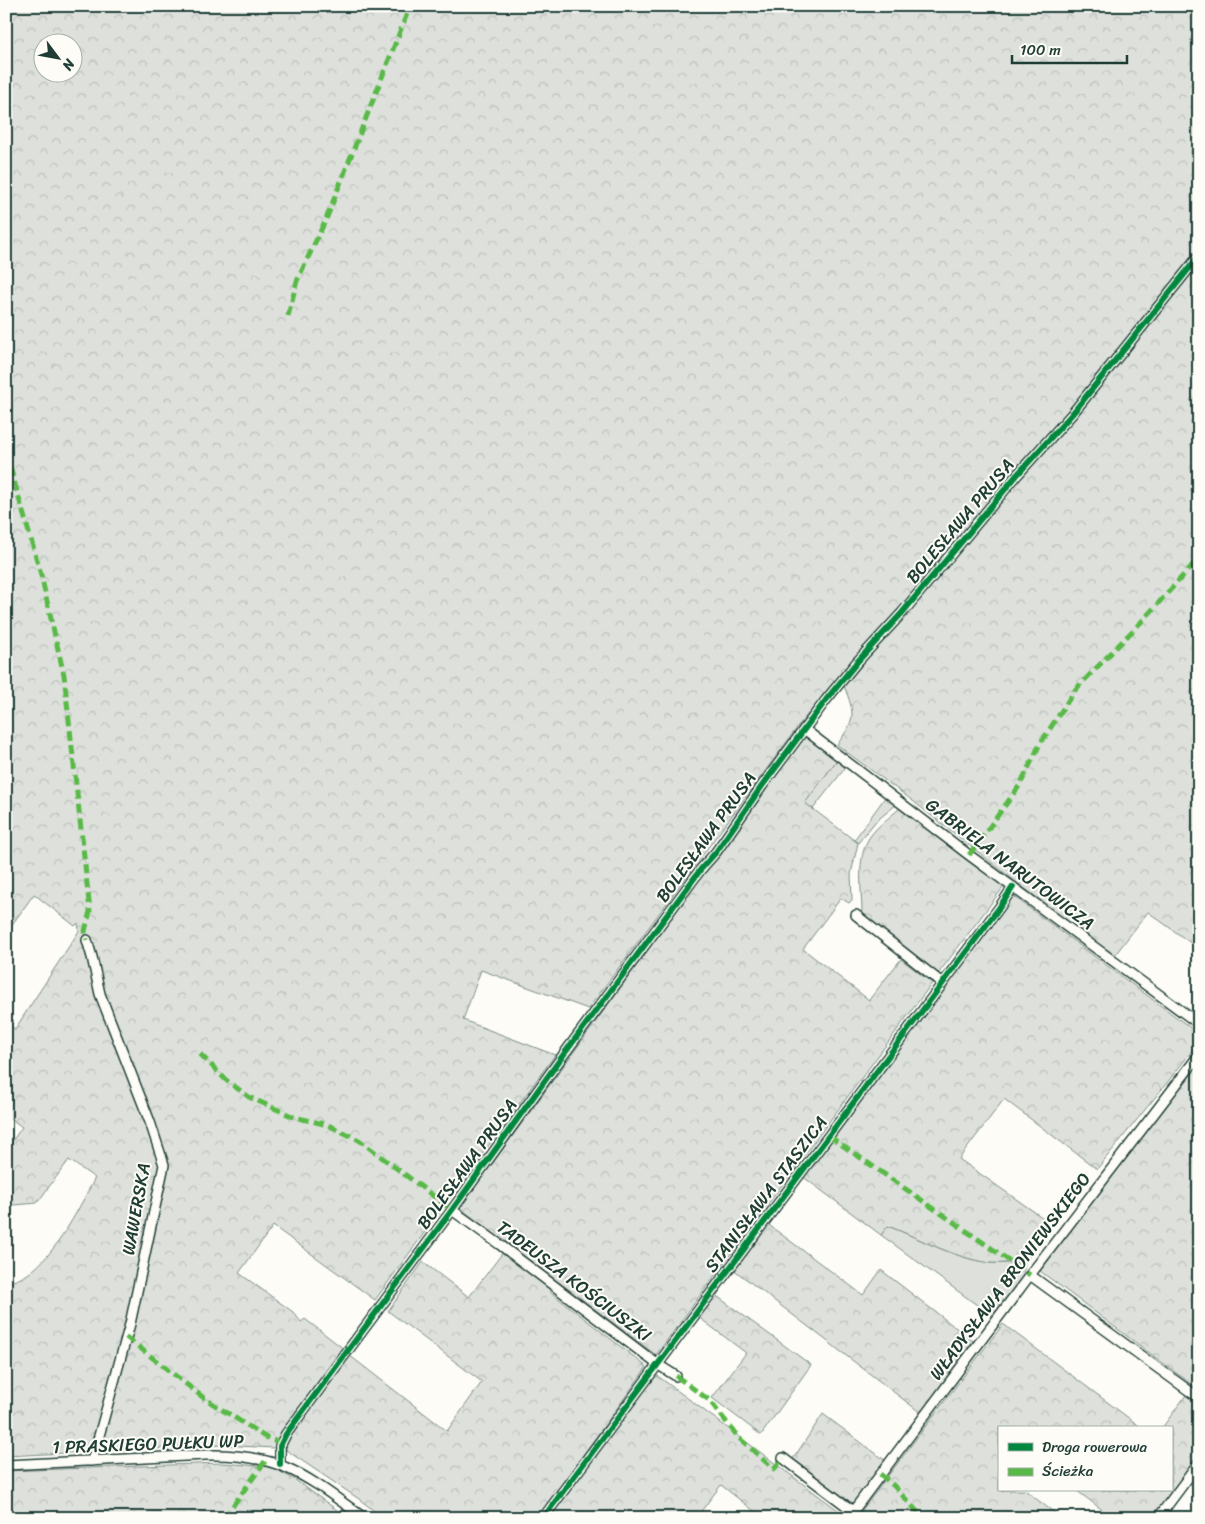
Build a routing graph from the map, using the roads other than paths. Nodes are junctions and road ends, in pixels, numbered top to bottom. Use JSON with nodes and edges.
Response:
{"nodes":[{"id":1,"x":1199,"y":256,"type":"edge"},
{"id":2,"x":804,"y":729,"type":"junction"},
{"id":3,"x":1013,"y":887,"type":"junction"},
{"id":4,"x":856,"y":915,"type":"dead end"},
{"id":5,"x":87,"y":940,"type":"dead end"},
{"id":6,"x":942,"y":983,"type":"junction"},
{"id":7,"x":1199,"y":1024,"type":"edge"},
{"id":8,"x":1199,"y":1055,"type":"edge"},
{"id":9,"x":452,"y":1210,"type":"junction"},
{"id":10,"x":1030,"y":1275,"type":"junction"},
{"id":11,"x":657,"y":1364,"type":"junction"},
{"id":12,"x":676,"y":1376,"type":"dead end"},
{"id":13,"x":1199,"y":1398,"type":"edge"},
{"id":14,"x":782,"y":1458,"type":"dead end"},
{"id":15,"x":92,"y":1461,"type":"junction"},
{"id":16,"x":1199,"y":1463,"type":"edge"},
{"id":17,"x":280,"y":1464,"type":"junction"},
{"id":18,"x":6,"y":1465,"type":"edge"},
{"id":19,"x":850,"y":1514,"type":"edge"},
{"id":20,"x":364,"y":1518,"type":"edge"},
{"id":21,"x":543,"y":1518,"type":"edge"},
{"id":22,"x":1158,"y":1518,"type":"edge"}],
"edges":[{"from":1,"to":2,"type":"street","name":"BOLESŁAWA PRUSA"},
{"from":2,"to":3,"type":"street","name":"GABRIELA NARUTOWICZA"},
{"from":2,"to":9,"type":"street","name":"BOLESŁAWA PRUSA"},
{"from":3,"to":6,"type":"street","name":"STANISŁAWA STASZICA"},
{"from":3,"to":7,"type":"street","name":"GABRIELA NARUTOWICZA"},
{"from":4,"to":6,"type":"street"},
{"from":5,"to":15,"type":"street","name":"WAWERSKA"},
{"from":6,"to":11,"type":"street","name":"STANISŁAWA STASZICA"},
{"from":8,"to":10,"type":"street","name":"WŁADYSŁAWA BRONIEWSKIEGO"},
{"from":9,"to":11,"type":"street","name":"TADEUSZA KOŚCIUSZKI"},
{"from":9,"to":17,"type":"street","name":"BOLESŁAWA PRUSA"},
{"from":10,"to":13,"type":"street"},
{"from":10,"to":19,"type":"street","name":"WŁADYSŁAWA BRONIEWSKIEGO"},
{"from":11,"to":12,"type":"street","name":"TADEUSZA KOŚCIUSZKI"},
{"from":11,"to":21,"type":"street","name":"STANISŁAWA STASZICA"},
{"from":14,"to":19,"type":"street"},
{"from":15,"to":17,"type":"street","name":"1 PRASKIEGO PUŁKU WP"},
{"from":15,"to":18,"type":"street","name":"1 PRASKIEGO PUŁKU WP"},
{"from":16,"to":22,"type":"street"},
{"from":17,"to":20,"type":"street","name":"1 PRASKIEGO PUŁKU WP"}]}
